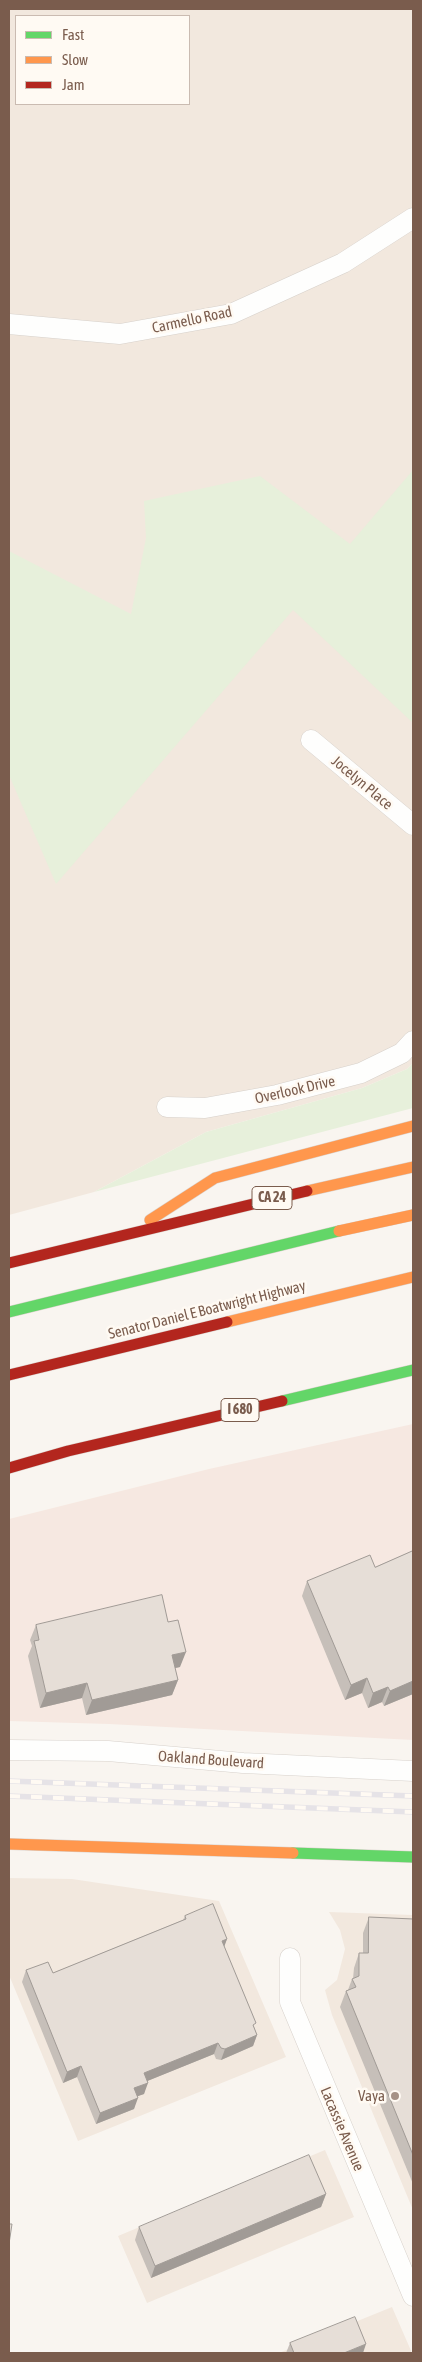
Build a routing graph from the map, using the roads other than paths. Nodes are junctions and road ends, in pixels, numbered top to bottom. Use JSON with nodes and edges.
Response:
{"nodes":[{"id":1,"x":413,"y":218,"type":"edge"},
{"id":2,"x":9,"y":324,"type":"edge"},
{"id":3,"x":311,"y":740,"type":"dead end"},
{"id":4,"x":413,"y":825,"type":"edge"},
{"id":5,"x":413,"y":1041,"type":"edge"},
{"id":6,"x":166,"y":1107,"type":"dead end"},
{"id":7,"x":413,"y":1126,"type":"edge"},
{"id":8,"x":413,"y":1167,"type":"edge"},
{"id":9,"x":413,"y":1215,"type":"edge"},
{"id":10,"x":131,"y":1232,"type":"junction"},
{"id":11,"x":9,"y":1262,"type":"edge"},
{"id":12,"x":413,"y":1277,"type":"edge"},
{"id":13,"x":9,"y":1312,"type":"edge"},
{"id":14,"x":413,"y":1370,"type":"edge"},
{"id":15,"x":9,"y":1375,"type":"edge"},
{"id":16,"x":68,"y":1451,"type":"junction"},
{"id":17,"x":9,"y":1460,"type":"edge"},
{"id":18,"x":9,"y":1468,"type":"edge"},
{"id":19,"x":9,"y":1750,"type":"edge"},
{"id":20,"x":413,"y":1771,"type":"edge"},
{"id":21,"x":9,"y":1844,"type":"edge"},
{"id":22,"x":413,"y":1857,"type":"edge"},
{"id":23,"x":290,"y":1958,"type":"dead end"},
{"id":24,"x":413,"y":2296,"type":"edge"}],
"edges":[{"from":1,"to":2,"type":"street","name":"Carmello Road"},
{"from":3,"to":4,"type":"street","name":"Jocelyn Place"},
{"from":5,"to":6,"type":"street","name":"Overlook Drive"},
{"from":7,"to":10,"type":"highway"},
{"from":8,"to":10,"type":"highway","number":"CA 24"},
{"from":9,"to":13,"type":"highway"},
{"from":10,"to":11,"type":"highway","number":"CA 24"},
{"from":12,"to":15,"type":"highway","name":"Senator Daniel E Boatwright Highway"},
{"from":14,"to":16,"type":"highway","number":"I 680"},
{"from":16,"to":17,"type":"highway"},
{"from":16,"to":18,"type":"highway","number":"I 680"},
{"from":19,"to":20,"type":"street","name":"Oakland Boulevard"},
{"from":21,"to":22,"type":"highway"},
{"from":23,"to":24,"type":"street","name":"Lacassie Avenue"}]}
